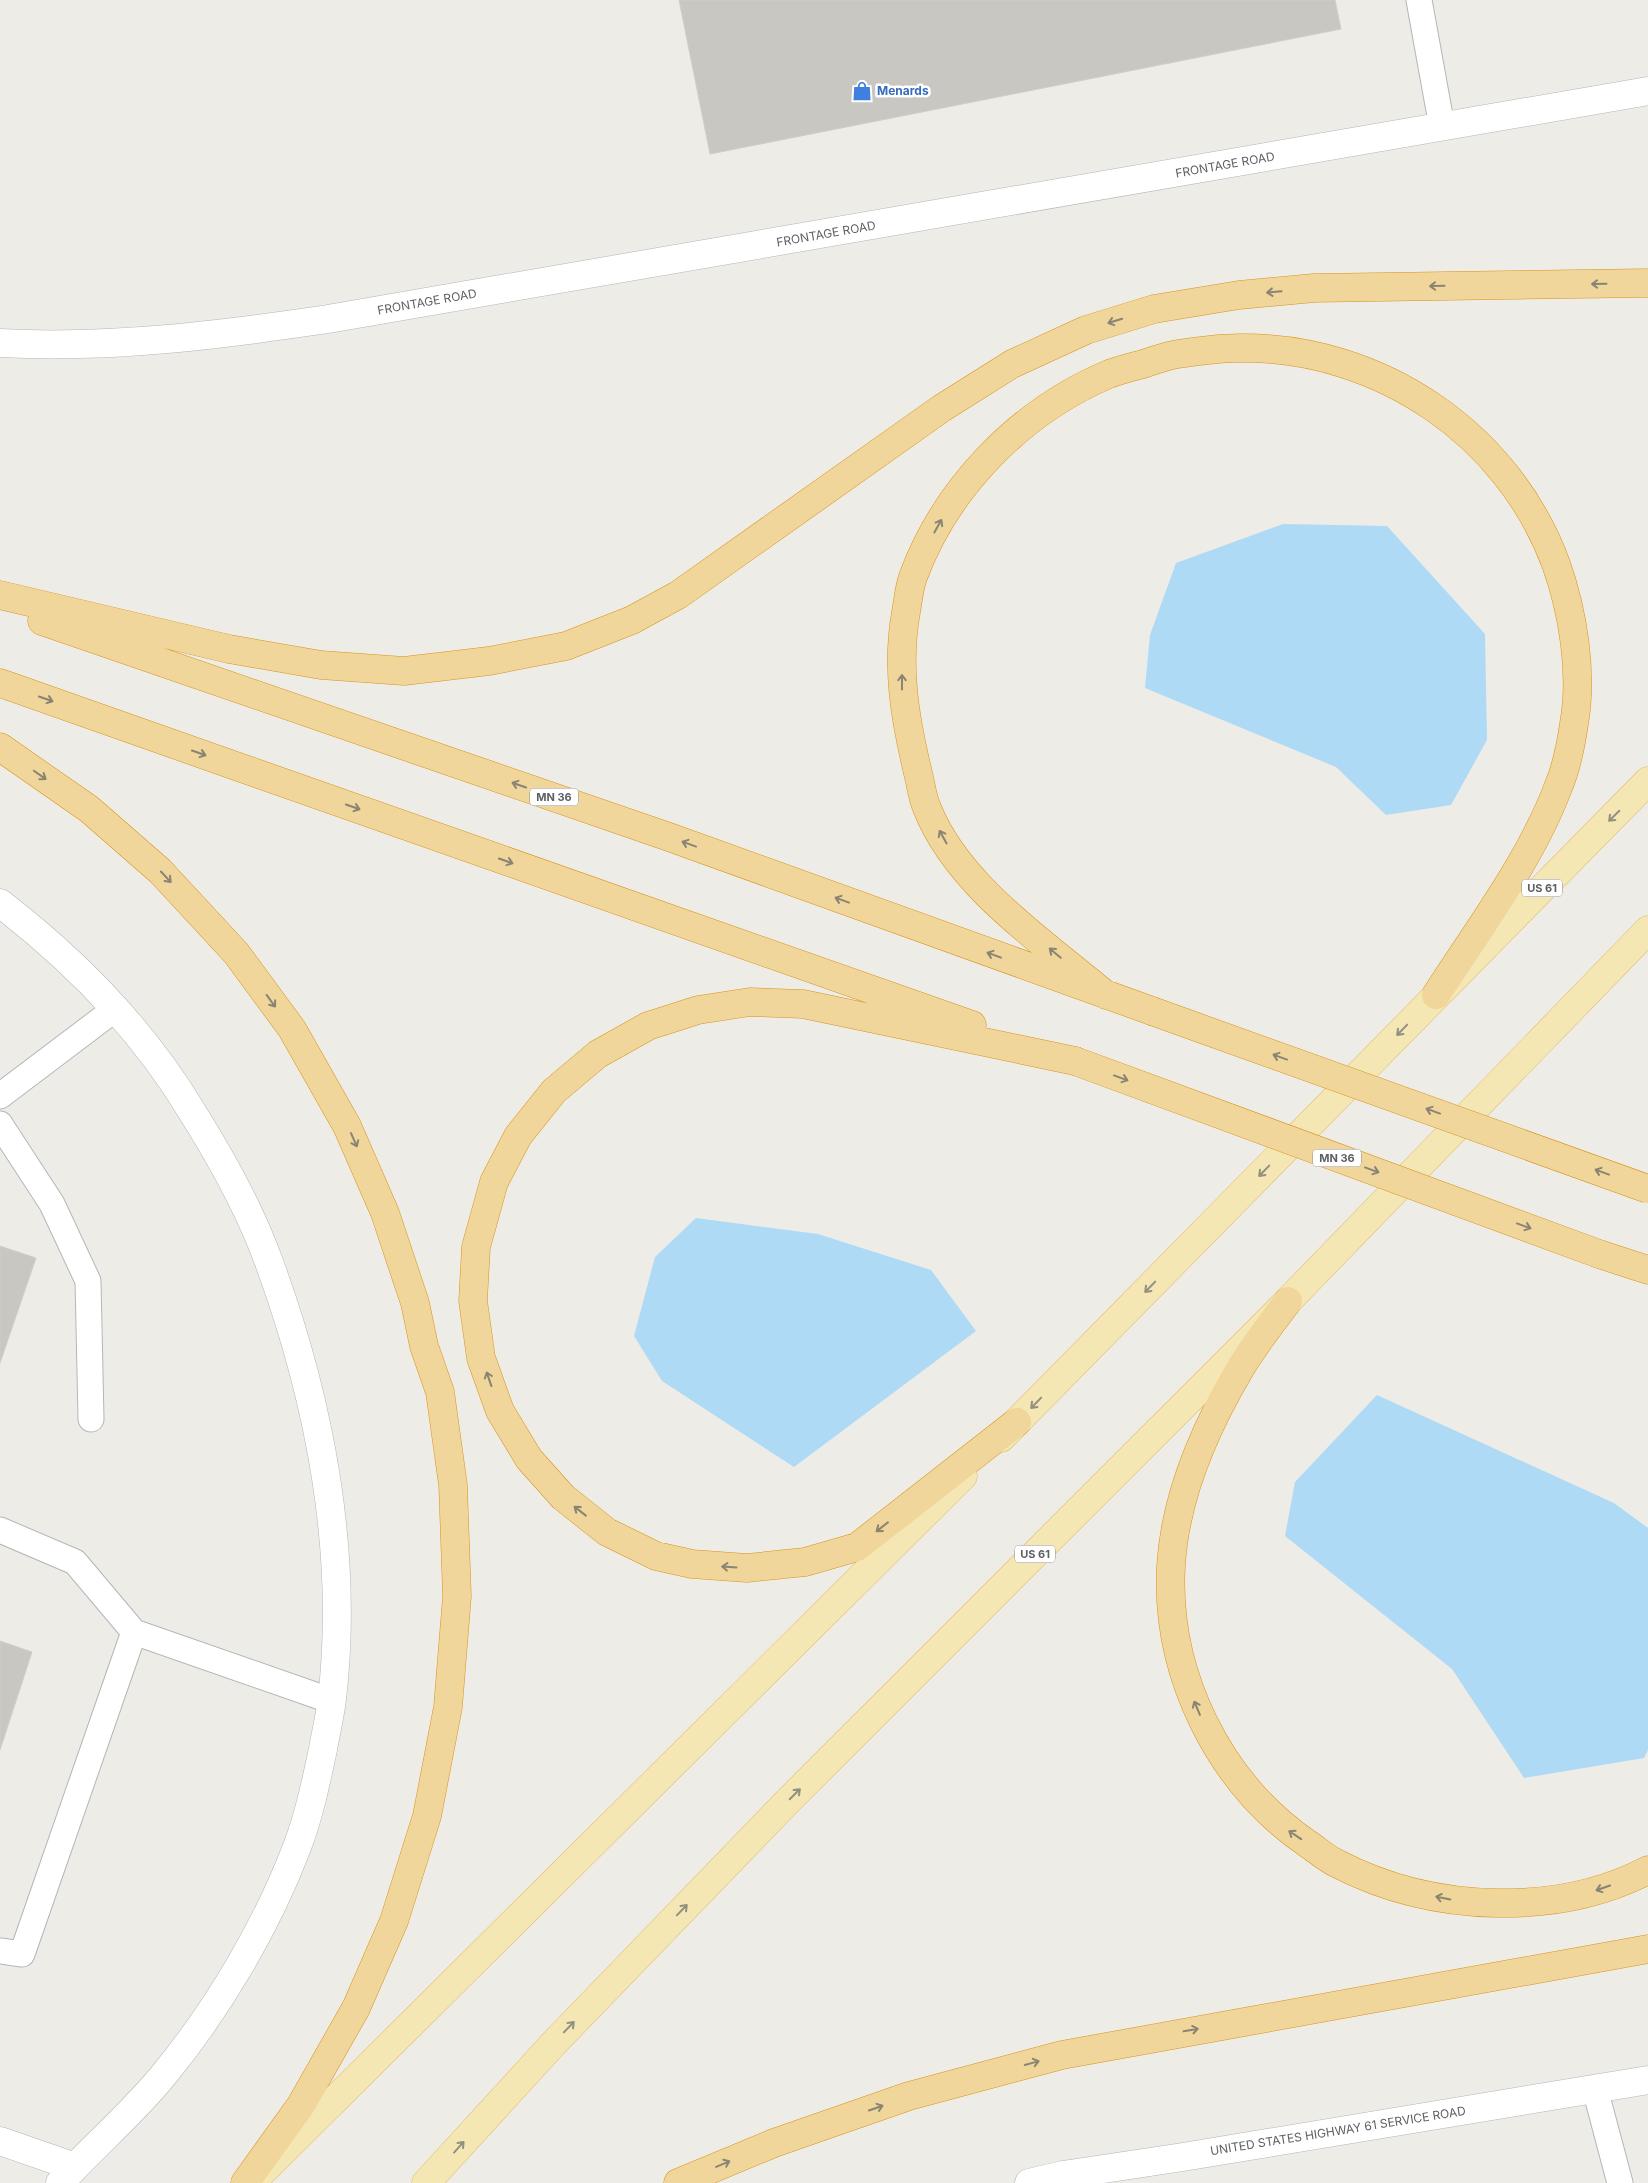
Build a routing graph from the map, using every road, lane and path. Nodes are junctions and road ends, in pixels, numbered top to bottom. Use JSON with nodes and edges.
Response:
{"nodes":[{"id":1,"x":1419,"y":0,"type":"edge"},
{"id":2,"x":1648,"y":90,"type":"edge"},
{"id":3,"x":1442,"y":127,"type":"junction"},
{"id":4,"x":1648,"y":283,"type":"edge"},
{"id":5,"x":0,"y":343,"type":"edge"},
{"id":6,"x":0,"y":595,"type":"edge"},
{"id":7,"x":0,"y":606,"type":"edge"},
{"id":8,"x":0,"y":683,"type":"edge"},
{"id":9,"x":0,"y":747,"type":"edge"},
{"id":10,"x":1648,"y":781,"type":"edge"},
{"id":11,"x":0,"y":903,"type":"edge"},
{"id":12,"x":1648,"y":930,"type":"edge"},
{"id":13,"x":1106,"y":995,"type":"junction"},
{"id":14,"x":1436,"y":995,"type":"junction"},
{"id":15,"x":115,"y":1009,"type":"junction"},
{"id":16,"x":1075,"y":1061,"type":"junction"},
{"id":17,"x":0,"y":1096,"type":"edge"},
{"id":18,"x":0,"y":1124,"type":"edge"},
{"id":19,"x":1648,"y":1189,"type":"edge"},
{"id":20,"x":1648,"y":1270,"type":"edge"},
{"id":21,"x":1288,"y":1300,"type":"junction"},
{"id":22,"x":91,"y":1419,"type":"dead end"},
{"id":23,"x":1017,"y":1422,"type":"junction"},
{"id":24,"x":0,"y":1530,"type":"edge"},
{"id":25,"x":134,"y":1632,"type":"junction"},
{"id":26,"x":332,"y":1701,"type":"junction"},
{"id":27,"x":1648,"y":1870,"type":"edge"},
{"id":28,"x":1648,"y":1949,"type":"edge"},
{"id":29,"x":0,"y":1951,"type":"edge"},
{"id":30,"x":1648,"y":2080,"type":"edge"},
{"id":31,"x":1595,"y":2089,"type":"junction"},
{"id":32,"x":0,"y":2141,"type":"edge"},
{"id":33,"x":68,"y":2175,"type":"edge"},
{"id":34,"x":245,"y":2183,"type":"edge"},
{"id":35,"x":251,"y":2183,"type":"edge"},
{"id":36,"x":426,"y":2183,"type":"edge"},
{"id":37,"x":678,"y":2183,"type":"edge"},
{"id":38,"x":1029,"y":2183,"type":"edge"},
{"id":39,"x":1620,"y":2183,"type":"edge"}],
"edges":[{"from":1,"to":3,"type":"lane"},
{"from":2,"to":3,"type":"street","name":"FRONTAGE ROAD"},
{"from":3,"to":5,"type":"street","name":"FRONTAGE ROAD"},
{"from":4,"to":6,"type":"highway","one_way":true},
{"from":13,"to":7,"type":"highway","number":"MN 36","one_way":true},
{"from":8,"to":16,"type":"highway","number":"MN 36","one_way":true},
{"from":9,"to":34,"type":"highway","one_way":true},
{"from":10,"to":14,"type":"main road","number":"US 61","one_way":true},
{"from":11,"to":15,"type":"street"},
{"from":12,"to":21,"type":"main road","number":"US 61"},
{"from":13,"to":14,"type":"highway","one_way":true},
{"from":19,"to":13,"type":"highway","number":"MN 36","one_way":true,"bridge":true},
{"from":14,"to":23,"type":"main road","number":"US 61","one_way":true},
{"from":15,"to":17,"type":"lane"},
{"from":15,"to":26,"type":"street"},
{"from":16,"to":20,"type":"highway","number":"MN 36","one_way":true,"bridge":true},
{"from":23,"to":16,"type":"highway","one_way":true},
{"from":18,"to":22,"type":"lane"},
{"from":27,"to":21,"type":"highway","one_way":true},
{"from":36,"to":21,"type":"main road","number":"US 61","one_way":true},
{"from":23,"to":35,"type":"main road","number":"US 61"},
{"from":24,"to":25,"type":"lane"},
{"from":25,"to":26,"type":"lane"},
{"from":25,"to":29,"type":"lane"},
{"from":26,"to":33,"type":"street"},
{"from":37,"to":28,"type":"highway","one_way":true},
{"from":30,"to":31,"type":"street","name":"UNITED STATES HIGHWAY 61 SERVICE ROAD"},
{"from":31,"to":38,"type":"street","name":"UNITED STATES HIGHWAY 61 SERVICE ROAD"},
{"from":31,"to":39,"type":"lane"},
{"from":32,"to":33,"type":"street"}]}
